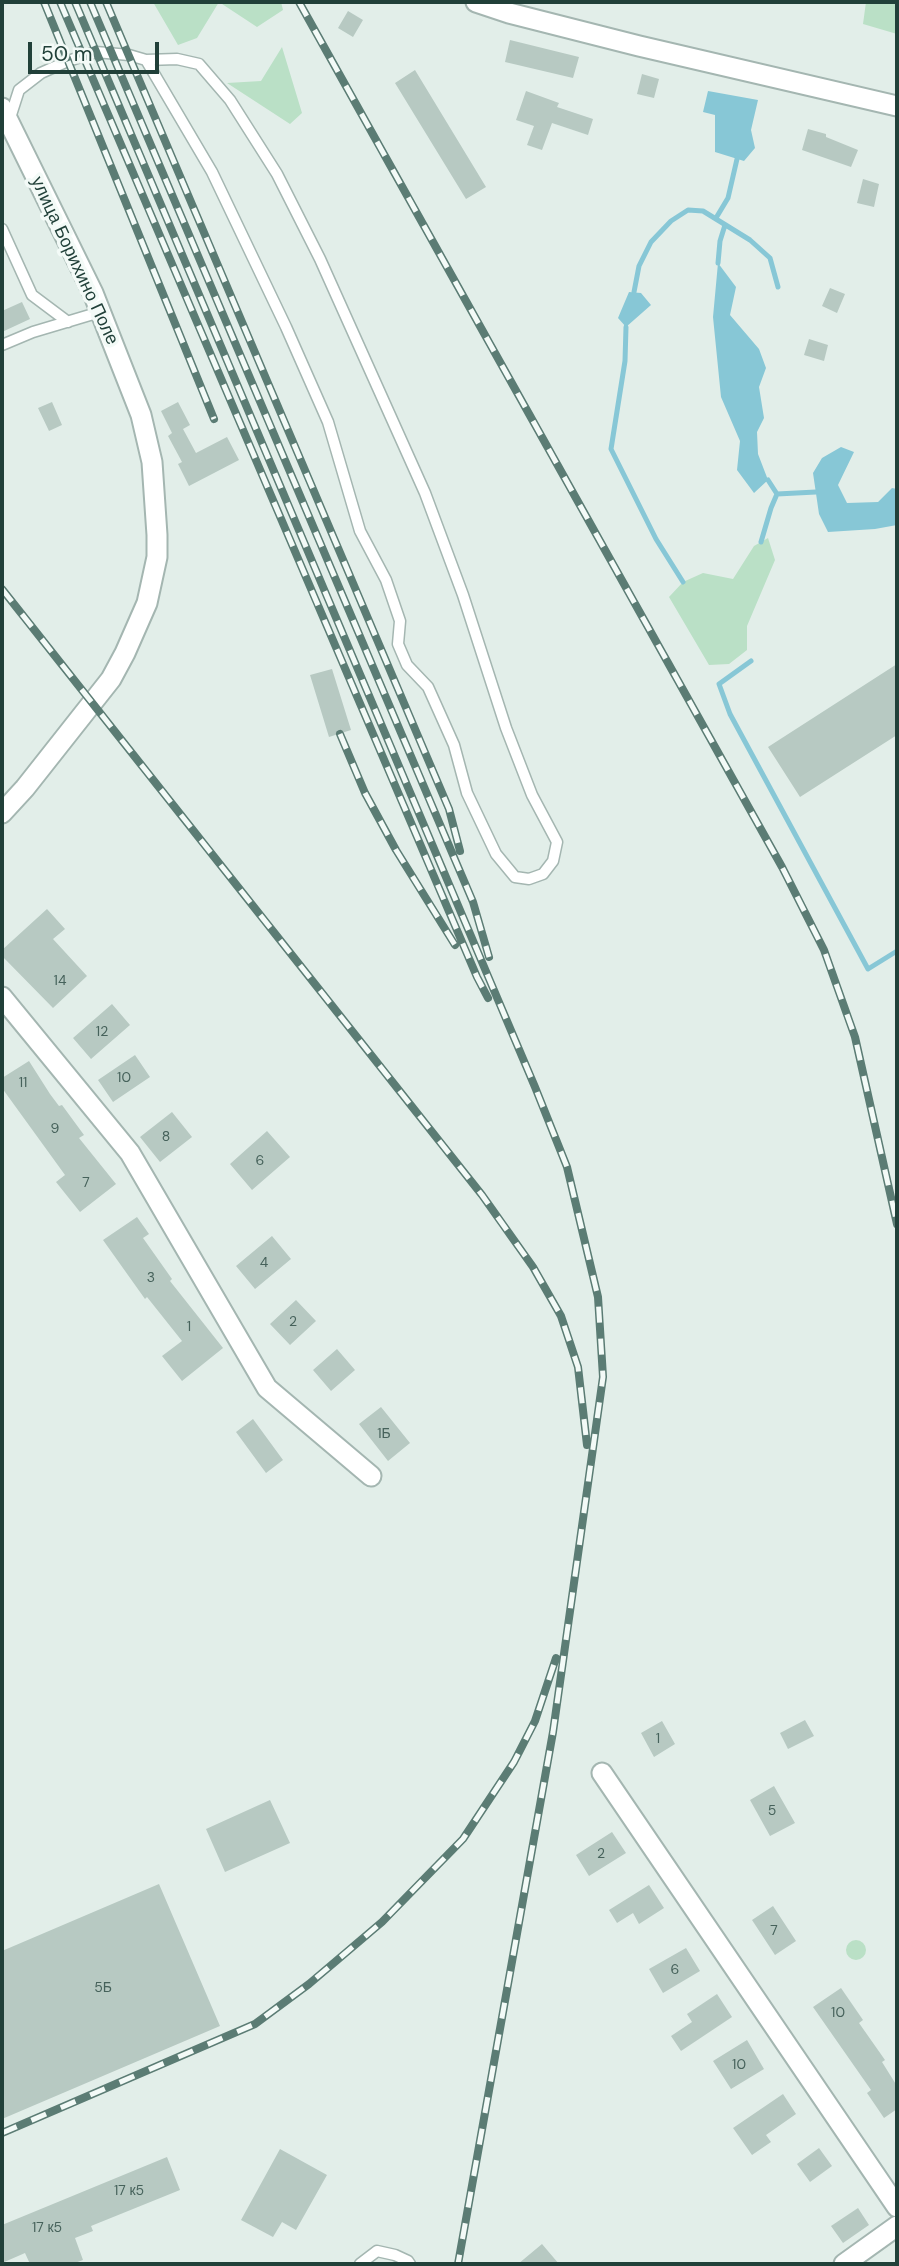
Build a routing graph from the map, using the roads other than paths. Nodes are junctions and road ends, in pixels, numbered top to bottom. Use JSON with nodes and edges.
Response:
{"nodes":[{"id":1,"x":476,"y":2,"type":"edge"},
{"id":2,"x":146,"y":60,"type":"junction"},
{"id":3,"x":897,"y":106,"type":"edge"},
{"id":4,"x":5,"y":115,"type":"edge"},
{"id":5,"x":2,"y":229,"type":"edge"},
{"id":6,"x":100,"y":312,"type":"junction"},
{"id":7,"x":68,"y":322,"type":"junction"},
{"id":8,"x":2,"y":345,"type":"edge"},
{"id":9,"x":2,"y":813,"type":"edge"},
{"id":10,"x":2,"y":997,"type":"edge"},
{"id":11,"x":371,"y":1476,"type":"dead end"},
{"id":12,"x":602,"y":1773,"type":"dead end"},
{"id":13,"x":897,"y":2207,"type":"edge"},
{"id":14,"x":897,"y":2226,"type":"edge"},
{"id":15,"x":360,"y":2264,"type":"edge"},
{"id":16,"x":410,"y":2264,"type":"edge"},
{"id":17,"x":844,"y":2264,"type":"edge"}],
"edges":[{"from":1,"to":3,"type":"street"},
{"from":2,"to":2,"type":"lane"},
{"from":2,"to":4,"type":"lane"},
{"from":4,"to":6,"type":"street","name":"улица Борихино Поле"},
{"from":5,"to":7,"type":"lane"},
{"from":6,"to":7,"type":"lane"},
{"from":6,"to":9,"type":"street","name":"улица Борихино Поле"},
{"from":7,"to":8,"type":"lane"},
{"from":10,"to":11,"type":"street"},
{"from":12,"to":13,"type":"street"},
{"from":14,"to":17,"type":"street"},
{"from":15,"to":16,"type":"lane"}]}
